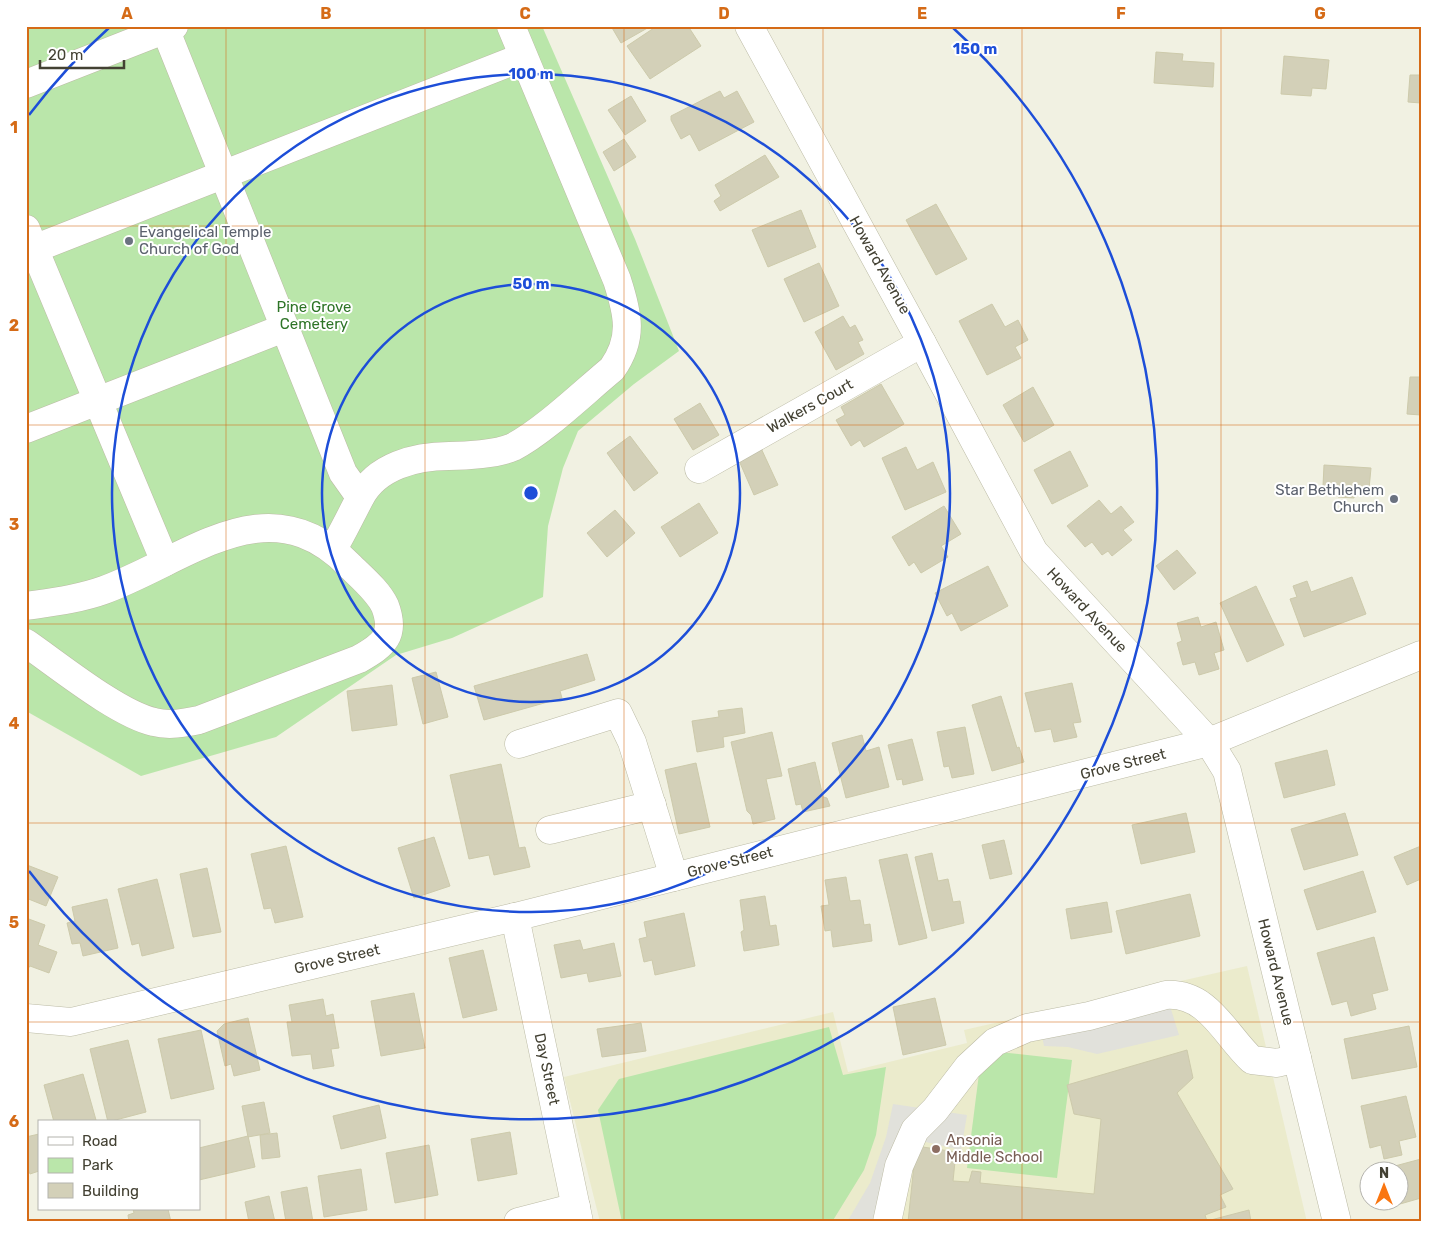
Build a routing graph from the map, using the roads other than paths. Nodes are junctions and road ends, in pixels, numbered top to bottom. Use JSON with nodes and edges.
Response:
{"nodes":[{"id":1,"x":511,"y":26,"type":"edge"},
{"id":2,"x":749,"y":26,"type":"edge"},
{"id":3,"x":168,"y":27,"type":"edge"},
{"id":4,"x":523,"y":57,"type":"junction"},
{"id":5,"x":26,"y":84,"type":"edge"},
{"id":6,"x":222,"y":174,"type":"junction"},
{"id":7,"x":29,"y":243,"type":"edge"},
{"id":8,"x":284,"y":328,"type":"junction"},
{"id":9,"x":922,"y":343,"type":"junction"},
{"id":10,"x":98,"y":401,"type":"junction"},
{"id":11,"x":26,"y":429,"type":"edge"},
{"id":12,"x":698,"y":469,"type":"dead end"},
{"id":13,"x":360,"y":497,"type":"junction"},
{"id":14,"x":333,"y":549,"type":"junction"},
{"id":15,"x":165,"y":562,"type":"junction"},
{"id":16,"x":26,"y":606,"type":"edge"},
{"id":17,"x":26,"y":643,"type":"edge"},
{"id":18,"x":1421,"y":655,"type":"edge"},
{"id":19,"x":1209,"y":742,"type":"junction"},
{"id":20,"x":519,"y":744,"type":"dead end"},
{"id":21,"x":652,"y":805,"type":"junction"},
{"id":22,"x":550,"y":830,"type":"dead end"},
{"id":23,"x":674,"y":876,"type":"junction"},
{"id":24,"x":515,"y":916,"type":"junction"},
{"id":25,"x":26,"y":1018,"type":"edge"},
{"id":26,"x":1297,"y":1058,"type":"junction"},
{"id":27,"x":577,"y":1214,"type":"edge"},
{"id":28,"x":518,"y":1222,"type":"edge"},
{"id":29,"x":888,"y":1222,"type":"edge"},
{"id":30,"x":1337,"y":1222,"type":"edge"}],
"edges":[{"from":1,"to":4,"type":"street"},
{"from":2,"to":9,"type":"street","name":"Howard Avenue"},
{"from":3,"to":5,"type":"street"},
{"from":3,"to":6,"type":"street"},
{"from":4,"to":6,"type":"street"},
{"from":4,"to":13,"type":"street"},
{"from":6,"to":7,"type":"street"},
{"from":6,"to":8,"type":"street"},
{"from":7,"to":10,"type":"street"},
{"from":8,"to":10,"type":"street"},
{"from":8,"to":13,"type":"street"},
{"from":9,"to":12,"type":"street","name":"Walkers Court"},
{"from":9,"to":19,"type":"street","name":"Howard Avenue"},
{"from":10,"to":11,"type":"street"},
{"from":10,"to":15,"type":"street"},
{"from":13,"to":14,"type":"street"},
{"from":14,"to":15,"type":"street"},
{"from":14,"to":17,"type":"street"},
{"from":15,"to":16,"type":"street"},
{"from":18,"to":19,"type":"street","name":"Grove Street"},
{"from":19,"to":23,"type":"street","name":"Grove Street"},
{"from":19,"to":26,"type":"street","name":"Howard Avenue"},
{"from":20,"to":21,"type":"street"},
{"from":21,"to":22,"type":"street"},
{"from":21,"to":23,"type":"street"},
{"from":23,"to":24,"type":"street","name":"Grove Street"},
{"from":24,"to":25,"type":"street","name":"Grove Street"},
{"from":24,"to":27,"type":"street","name":"Day Street"},
{"from":26,"to":29,"type":"street"},
{"from":26,"to":30,"type":"street","name":"Howard Avenue"},
{"from":27,"to":28,"type":"street"}]}
